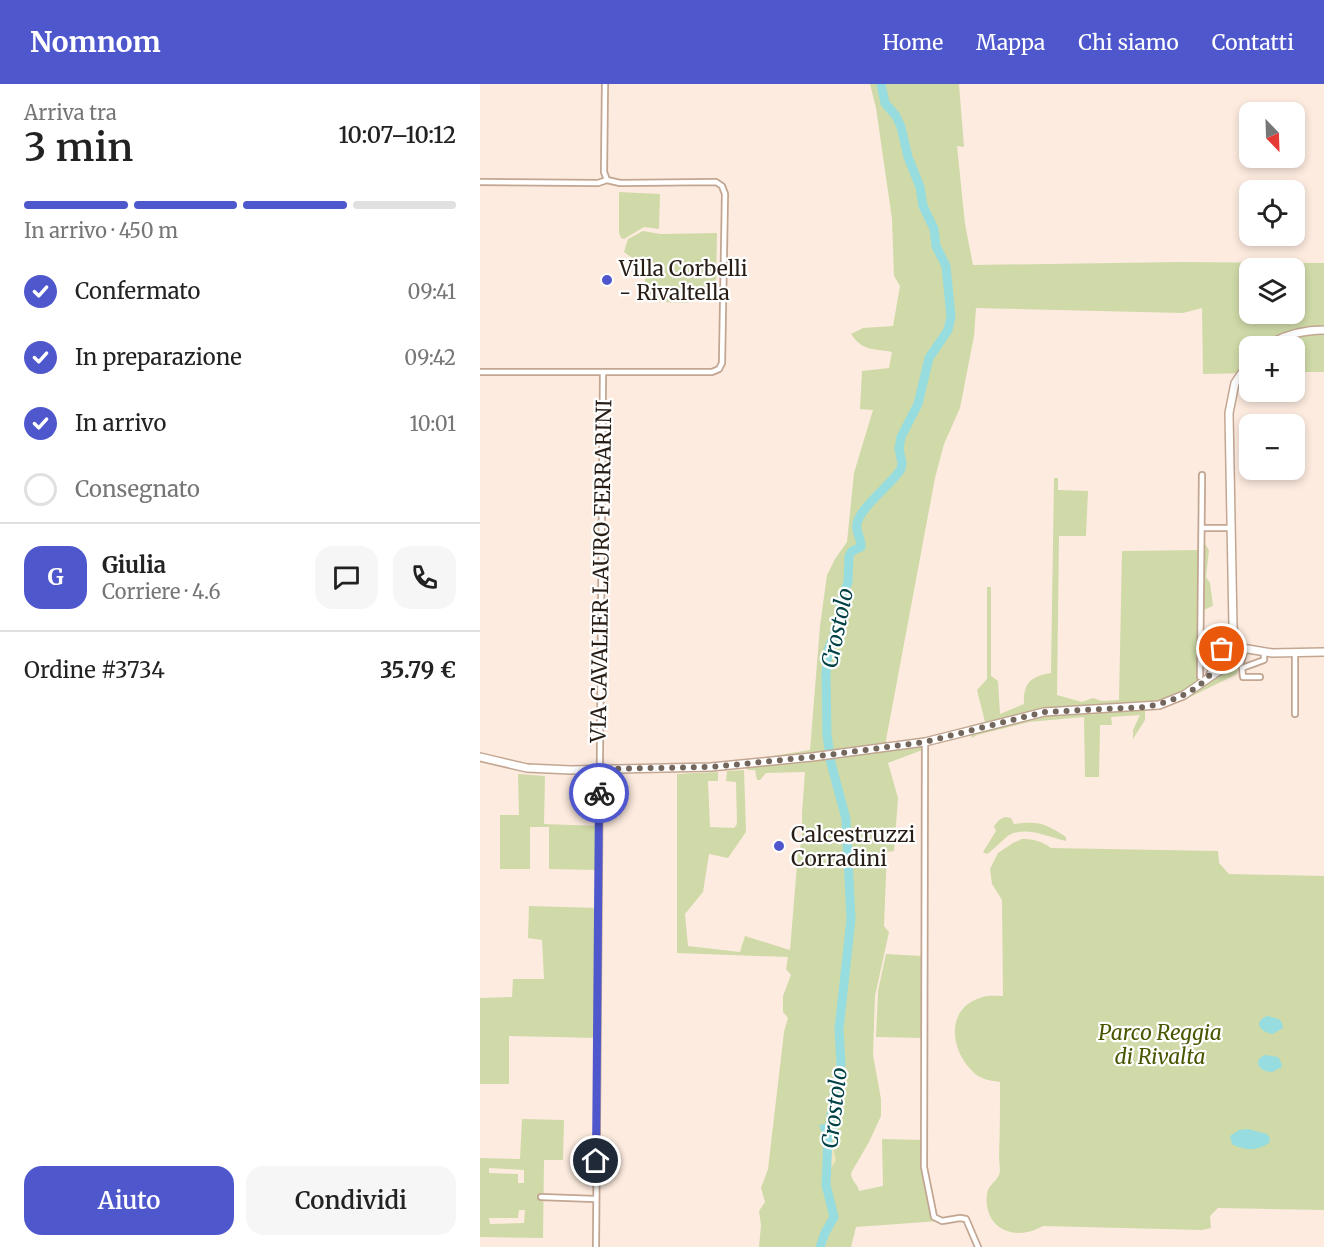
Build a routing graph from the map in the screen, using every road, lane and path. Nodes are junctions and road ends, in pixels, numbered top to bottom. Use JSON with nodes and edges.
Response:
{"nodes":[{"id":1,"x":605,"y":84,"type":"edge"},
{"id":2,"x":607,"y":180,"type":"junction"},
{"id":3,"x":480,"y":182,"type":"edge"},
{"id":4,"x":1324,"y":330,"type":"edge"},
{"id":5,"x":1288,"y":336,"type":"edge"},
{"id":6,"x":480,"y":372,"type":"edge"},
{"id":7,"x":603,"y":373,"type":"junction"},
{"id":8,"x":1239,"y":377,"type":"edge"},
{"id":9,"x":1202,"y":475,"type":"dead end"},
{"id":10,"x":1202,"y":528,"type":"junction"},
{"id":11,"x":1230,"y":528,"type":"junction"},
{"id":12,"x":1233,"y":627,"type":"junction"},
{"id":13,"x":1226,"y":644,"type":"junction"},
{"id":14,"x":1240,"y":646,"type":"junction"},
{"id":15,"x":1324,"y":651,"type":"edge"},
{"id":16,"x":1263,"y":653,"type":"junction"},
{"id":17,"x":1295,"y":653,"type":"junction"},
{"id":18,"x":1221,"y":656,"type":"junction"},
{"id":19,"x":1242,"y":659,"type":"junction"},
{"id":20,"x":1229,"y":664,"type":"junction"},
{"id":21,"x":1260,"y":677,"type":"dead end"},
{"id":22,"x":1204,"y":678,"type":"junction"},
{"id":23,"x":1295,"y":714,"type":"dead end"},
{"id":24,"x":925,"y":742,"type":"junction"},
{"id":25,"x":480,"y":757,"type":"edge"},
{"id":26,"x":599,"y":769,"type":"junction"},
{"id":27,"x":541,"y":1197,"type":"dead end"},
{"id":28,"x":596,"y":1198,"type":"junction"},
{"id":29,"x":596,"y":1247,"type":"edge"},
{"id":30,"x":978,"y":1247,"type":"edge"}],
"edges":[{"from":1,"to":2,"type":"street"},
{"from":2,"to":3,"type":"street"},
{"from":2,"to":7,"type":"street","name":"VIA CAVALIER LAURO FERRARINI"},
{"from":4,"to":5,"type":"main road"},
{"from":6,"to":7,"type":"street","name":"VIA CAVALIER LAURO FERRARINI"},
{"from":7,"to":26,"type":"street","name":"VIA CAVALIER LAURO FERRARINI"},
{"from":8,"to":11,"type":"main road"},
{"from":9,"to":10,"type":"street"},
{"from":10,"to":11,"type":"street"},
{"from":10,"to":22,"type":"street"},
{"from":11,"to":12,"type":"main road"},
{"from":12,"to":13,"type":"main road"},
{"from":12,"to":14,"type":"main road"},
{"from":13,"to":14,"type":"main road"},
{"from":13,"to":18,"type":"main road"},
{"from":14,"to":16,"type":"main road"},
{"from":14,"to":19,"type":"main road"},
{"from":15,"to":17,"type":"main road"},
{"from":16,"to":17,"type":"main road"},
{"from":16,"to":19,"type":"main road"},
{"from":16,"to":21,"type":"street"},
{"from":17,"to":23,"type":"street"},
{"from":18,"to":20,"type":"main road"},
{"from":18,"to":22,"type":"main road"},
{"from":19,"to":20,"type":"main road"},
{"from":20,"to":22,"type":"main road"},
{"from":22,"to":24,"type":"main road"},
{"from":24,"to":26,"type":"main road"},
{"from":24,"to":30,"type":"street"},
{"from":25,"to":26,"type":"main road"},
{"from":26,"to":28,"type":"street","name":"VIA CAVALIER LAURO FERRARINI"},
{"from":27,"to":28,"type":"street"},
{"from":28,"to":29,"type":"street","name":"VIA CAVALIER LAURO FERRARINI"}]}
